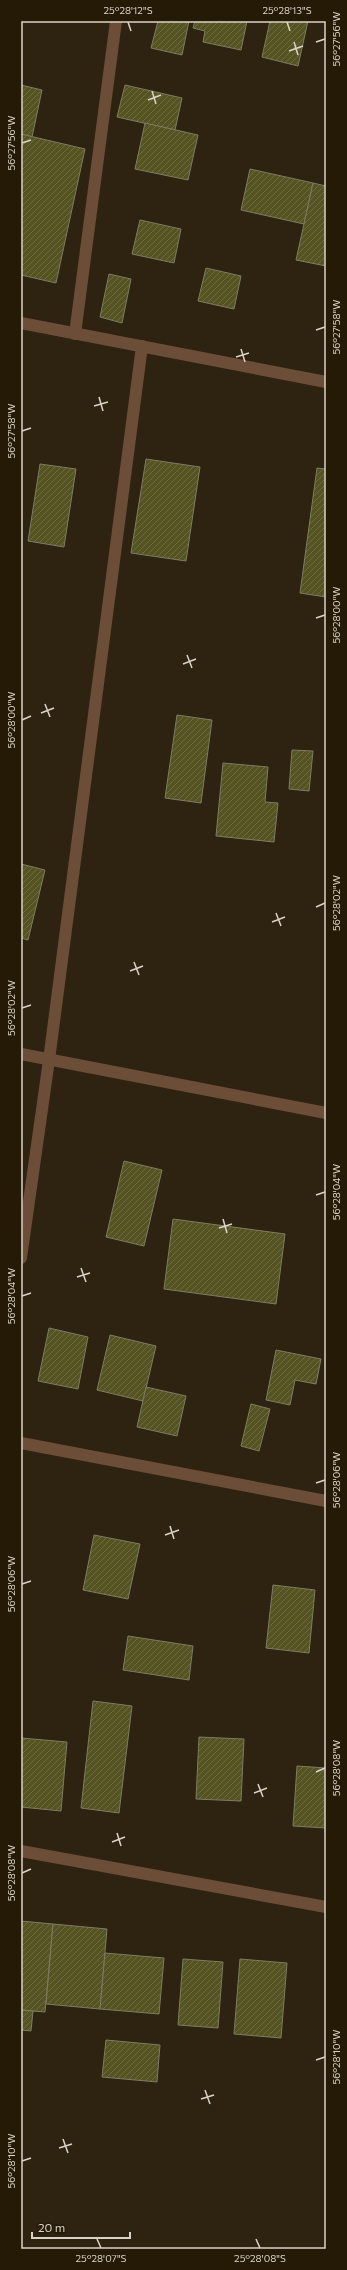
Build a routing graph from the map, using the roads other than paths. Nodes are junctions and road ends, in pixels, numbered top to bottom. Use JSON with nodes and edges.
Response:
{"nodes":[{"id":1,"x":116,"y":21,"type":"edge"},
{"id":2,"x":21,"y":323,"type":"edge"},
{"id":3,"x":75,"y":334,"type":"junction"},
{"id":4,"x":142,"y":346,"type":"junction"},
{"id":5,"x":326,"y":382,"type":"edge"},
{"id":6,"x":21,"y":1054,"type":"edge"},
{"id":7,"x":49,"y":1060,"type":"junction"},
{"id":8,"x":326,"y":1114,"type":"edge"},
{"id":9,"x":21,"y":1258,"type":"edge"},
{"id":10,"x":21,"y":1442,"type":"edge"},
{"id":11,"x":326,"y":1501,"type":"edge"},
{"id":12,"x":21,"y":1850,"type":"edge"},
{"id":13,"x":326,"y":1907,"type":"edge"}],
"edges":[{"from":1,"to":3,"type":"street"},
{"from":2,"to":3,"type":"street"},
{"from":3,"to":4,"type":"street"},
{"from":4,"to":5,"type":"street"},
{"from":4,"to":7,"type":"street"},
{"from":6,"to":7,"type":"street"},
{"from":7,"to":8,"type":"street"},
{"from":7,"to":9,"type":"street"},
{"from":10,"to":11,"type":"street"},
{"from":12,"to":13,"type":"street"}]}
